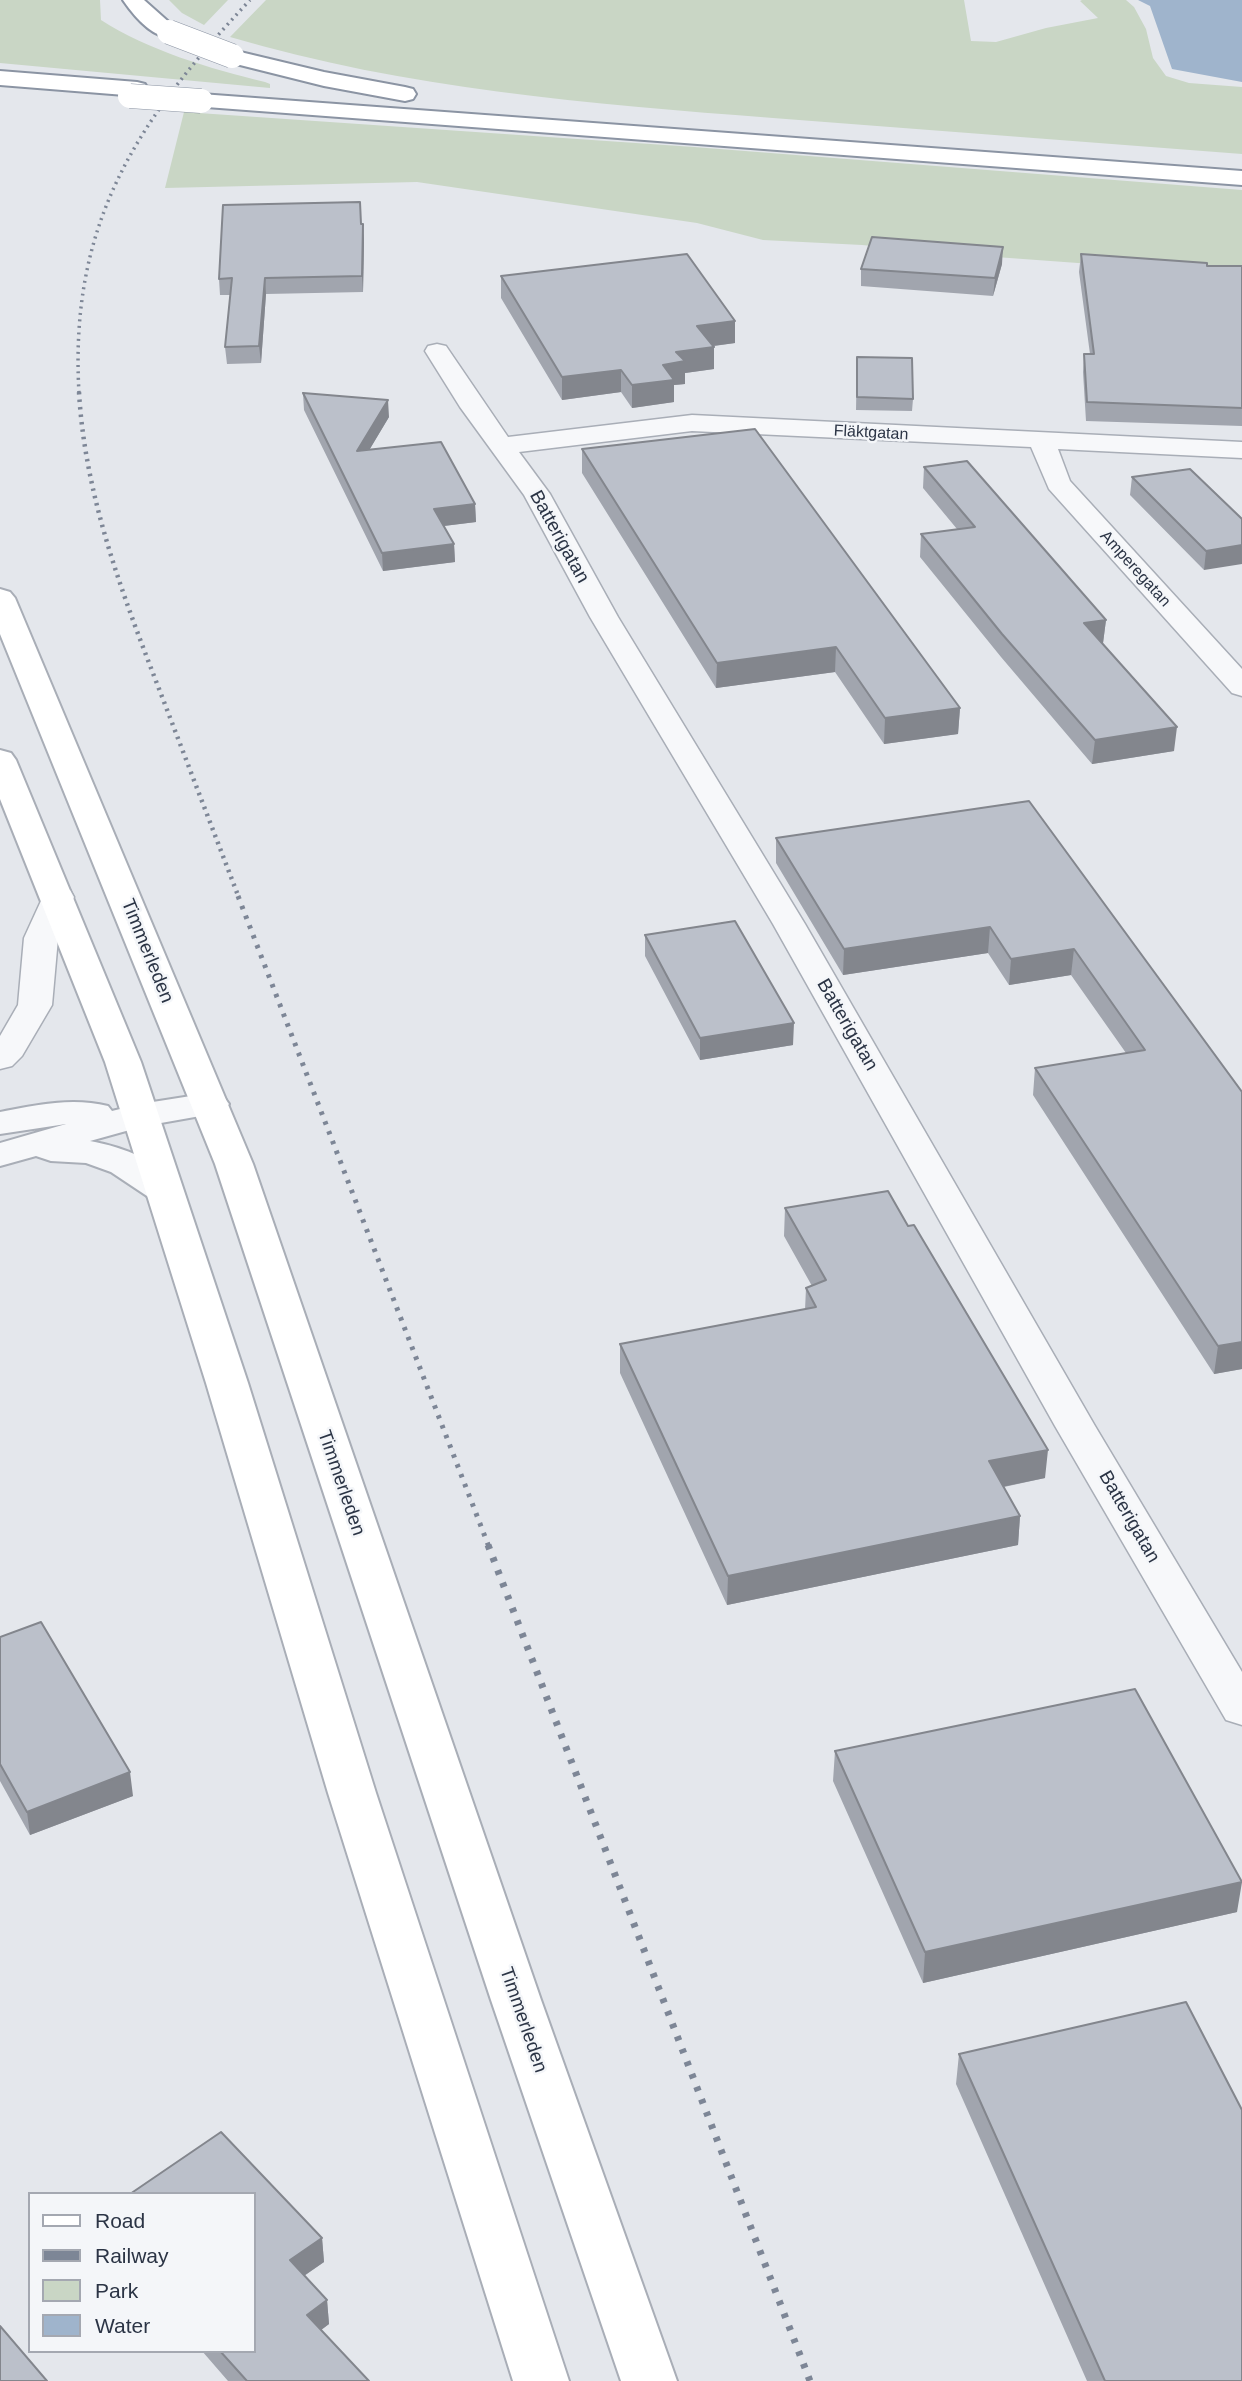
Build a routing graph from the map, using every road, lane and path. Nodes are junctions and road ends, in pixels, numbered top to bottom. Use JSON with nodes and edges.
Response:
{"nodes":[{"id":1,"x":134,"y":0,"type":"edge"},
{"id":2,"x":0,"y":78,"type":"edge"},
{"id":3,"x":0,"y":85,"type":"edge"},
{"id":4,"x":134,"y":92,"type":"junction"},
{"id":5,"x":205,"y":98,"type":"junction"},
{"id":6,"x":594,"y":121,"type":"junction"},
{"id":7,"x":1242,"y":168,"type":"edge"},
{"id":8,"x":1242,"y":178,"type":"edge"},
{"id":9,"x":437,"y":351,"type":"dead end"},
{"id":10,"x":1042,"y":442,"type":"junction"},
{"id":11,"x":502,"y":446,"type":"junction"},
{"id":12,"x":1242,"y":450,"type":"edge"},
{"id":13,"x":0,"y":598,"type":"edge"},
{"id":14,"x":1242,"y":687,"type":"edge"},
{"id":15,"x":0,"y":760,"type":"edge"},
{"id":16,"x":58,"y":897,"type":"junction"},
{"id":17,"x":0,"y":1059,"type":"edge"},
{"id":18,"x":210,"y":1104,"type":"junction"},
{"id":19,"x":140,"y":1115,"type":"junction"},
{"id":20,"x":7,"y":1143,"type":"edge"},
{"id":21,"x":164,"y":1190,"type":"junction"},
{"id":22,"x":1231,"y":1665,"type":"edge"},
{"id":23,"x":1242,"y":1709,"type":"edge"},
{"id":24,"x":541,"y":2381,"type":"edge"},
{"id":25,"x":649,"y":2381,"type":"edge"}],
"edges":[{"from":1,"to":6,"type":"main road","bridge":true},
{"from":2,"to":4,"type":"main road"},
{"from":3,"to":4,"type":"main road"},
{"from":4,"to":5,"type":"main road","bridge":true},
{"from":5,"to":6,"type":"main road"},
{"from":5,"to":8,"type":"main road"},
{"from":6,"to":7,"type":"main road"},
{"from":9,"to":11,"type":"street","name":"Batterigatan"},
{"from":10,"to":11,"type":"street","name":"Fläktgatan"},
{"from":10,"to":12,"type":"street","name":"Fläktgatan"},
{"from":10,"to":14,"type":"street","name":"Amperegatan"},
{"from":11,"to":22,"type":"street","name":"Batterigatan"},
{"from":13,"to":18,"type":"main road","name":"Timmerleden"},
{"from":15,"to":16,"type":"main road"},
{"from":16,"to":17,"type":"street"},
{"from":16,"to":19,"type":"main road"},
{"from":18,"to":19,"type":"street"},
{"from":18,"to":25,"type":"main road","name":"Timmerleden"},
{"from":19,"to":20,"type":"street"},
{"from":19,"to":21,"type":"main road"},
{"from":20,"to":21,"type":"street"},
{"from":21,"to":24,"type":"main road"},
{"from":22,"to":23,"type":"street","name":"Batterigatan"}]}
